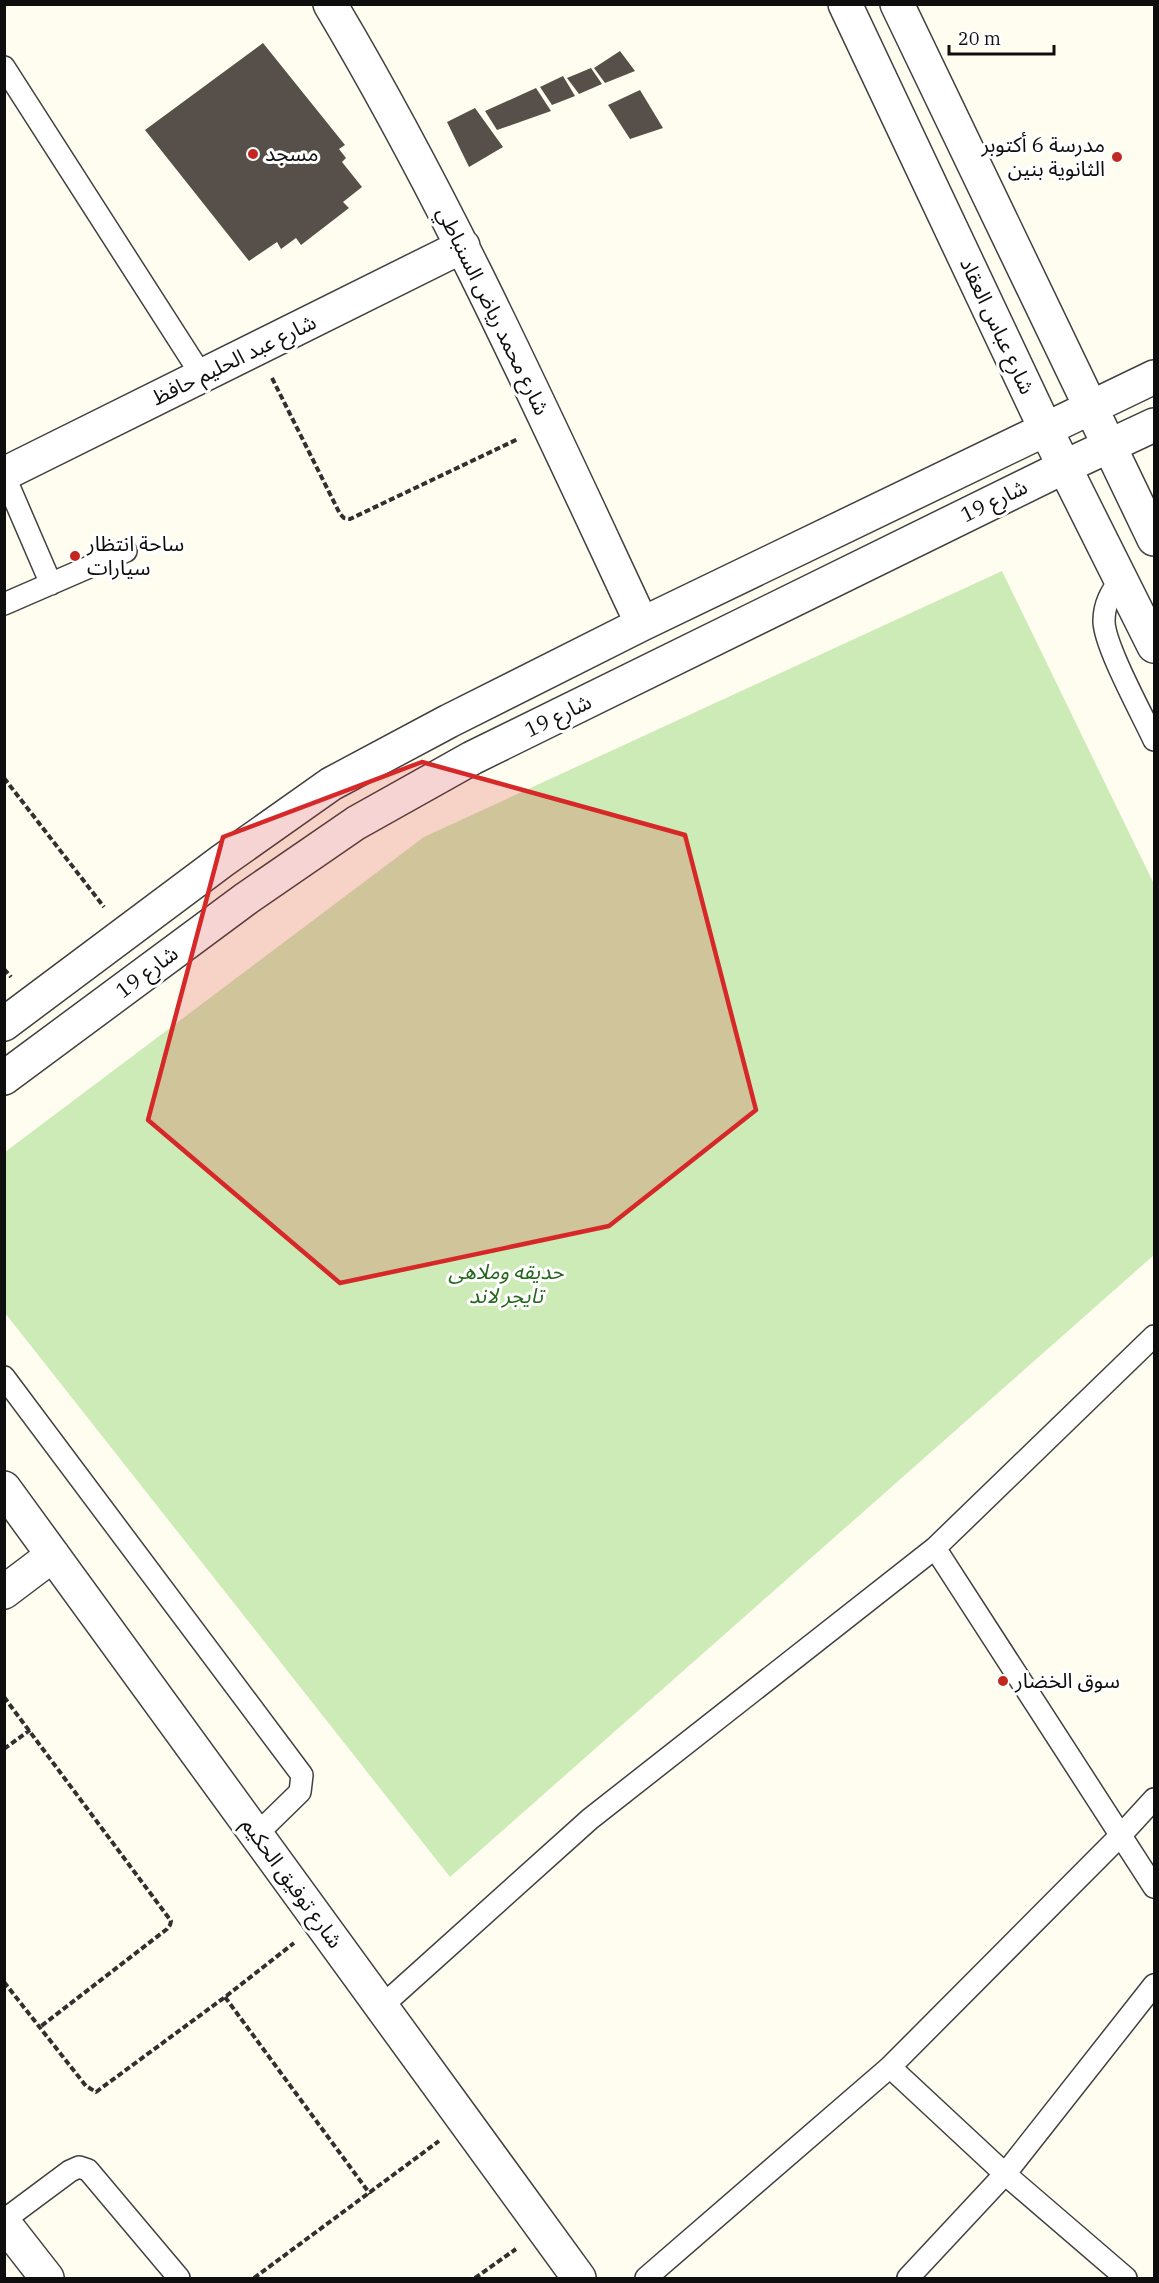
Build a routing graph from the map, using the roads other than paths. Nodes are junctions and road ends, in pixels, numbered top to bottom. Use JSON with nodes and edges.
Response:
{"nodes":[{"id":1,"x":330,"y":4,"type":"edge"},
{"id":2,"x":845,"y":4,"type":"edge"},
{"id":3,"x":897,"y":4,"type":"edge"},
{"id":4,"x":4,"y":67,"type":"edge"},
{"id":5,"x":463,"y":246,"type":"junction"},
{"id":6,"x":202,"y":376,"type":"junction"},
{"id":7,"x":1155,"y":377,"type":"edge"},
{"id":8,"x":1093,"y":407,"type":"junction"},
{"id":9,"x":1155,"y":425,"type":"edge"},
{"id":10,"x":1046,"y":430,"type":"junction"},
{"id":11,"x":1110,"y":447,"type":"junction"},
{"id":12,"x":1064,"y":467,"type":"junction"},
{"id":13,"x":4,"y":474,"type":"edge"},
{"id":14,"x":1155,"y":540,"type":"edge"},
{"id":15,"x":126,"y":551,"type":"dead end"},
{"id":16,"x":1121,"y":579,"type":"junction"},
{"id":17,"x":51,"y":584,"type":"junction"},
{"id":18,"x":4,"y":604,"type":"edge"},
{"id":19,"x":642,"y":624,"type":"junction"},
{"id":20,"x":1155,"y":646,"type":"edge"},
{"id":21,"x":1155,"y":740,"type":"edge"},
{"id":22,"x":4,"y":1024,"type":"edge"},
{"id":23,"x":4,"y":1078,"type":"edge"},
{"id":24,"x":1155,"y":1336,"type":"edge"},
{"id":25,"x":4,"y":1377,"type":"edge"},
{"id":26,"x":4,"y":1488,"type":"edge"},
{"id":27,"x":935,"y":1548,"type":"junction"},
{"id":28,"x":53,"y":1555,"type":"junction"},
{"id":29,"x":4,"y":1592,"type":"edge"},
{"id":30,"x":1155,"y":1799,"type":"edge"},
{"id":31,"x":257,"y":1834,"type":"junction"},
{"id":32,"x":1121,"y":1835,"type":"junction"},
{"id":33,"x":1155,"y":1887,"type":"edge"},
{"id":34,"x":1155,"y":1985,"type":"edge"},
{"id":35,"x":382,"y":2006,"type":"junction"},
{"id":36,"x":890,"y":2067,"type":"junction"},
{"id":37,"x":1005,"y":2174,"type":"junction"},
{"id":38,"x":4,"y":2222,"type":"edge"},
{"id":39,"x":47,"y":2278,"type":"edge"},
{"id":40,"x":179,"y":2278,"type":"edge"},
{"id":41,"x":579,"y":2278,"type":"edge"},
{"id":42,"x":646,"y":2278,"type":"edge"},
{"id":43,"x":908,"y":2278,"type":"edge"},
{"id":44,"x":1126,"y":2278,"type":"edge"}],
"edges":[{"from":1,"to":5,"type":"street","name":"شارع محمد رياض السنباطي"},
{"from":2,"to":10,"type":"street","name":"شارع عباس العقاد"},
{"from":3,"to":8,"type":"street"},
{"from":4,"to":6,"type":"lane"},
{"from":5,"to":6,"type":"street","name":"شارع عبد الحليم حافظ"},
{"from":5,"to":19,"type":"street","name":"شارع محمد رياض السنباطي"},
{"from":6,"to":13,"type":"street","name":"شارع عبد الحليم حافظ"},
{"from":7,"to":8,"type":"street","name":"شارع 19"},
{"from":8,"to":10,"type":"street","name":"شارع 19"},
{"from":8,"to":11,"type":"street"},
{"from":9,"to":11,"type":"street","name":"شارع 19"},
{"from":10,"to":12,"type":"street","name":"شارع عباس العقاد"},
{"from":10,"to":19,"type":"street","name":"شارع 19"},
{"from":11,"to":12,"type":"street","name":"شارع 19"},
{"from":11,"to":14,"type":"street"},
{"from":12,"to":16,"type":"street","name":"شارع عباس العقاد"},
{"from":12,"to":23,"type":"street","name":"شارع 19"},
{"from":13,"to":17,"type":"lane"},
{"from":15,"to":17,"type":"lane"},
{"from":16,"to":20,"type":"street","name":"شارع عباس العقاد"},
{"from":16,"to":21,"type":"lane"},
{"from":17,"to":18,"type":"lane"},
{"from":19,"to":22,"type":"street","name":"شارع 19"},
{"from":24,"to":27,"type":"lane"},
{"from":25,"to":31,"type":"lane"},
{"from":26,"to":28,"type":"street","name":"شارع توفيق الحكيم"},
{"from":27,"to":32,"type":"lane"},
{"from":27,"to":35,"type":"lane"},
{"from":28,"to":29,"type":"street"},
{"from":28,"to":31,"type":"street","name":"شارع توفيق الحكيم"},
{"from":30,"to":32,"type":"lane"},
{"from":31,"to":35,"type":"street","name":"شارع توفيق الحكيم"},
{"from":32,"to":33,"type":"lane"},
{"from":32,"to":36,"type":"lane"},
{"from":34,"to":37,"type":"lane"},
{"from":35,"to":41,"type":"street","name":"شارع توفيق الحكيم"},
{"from":36,"to":37,"type":"lane"},
{"from":36,"to":42,"type":"lane"},
{"from":37,"to":43,"type":"lane"},
{"from":37,"to":44,"type":"lane"},
{"from":38,"to":39,"type":"street"},
{"from":38,"to":40,"type":"lane"}]}
